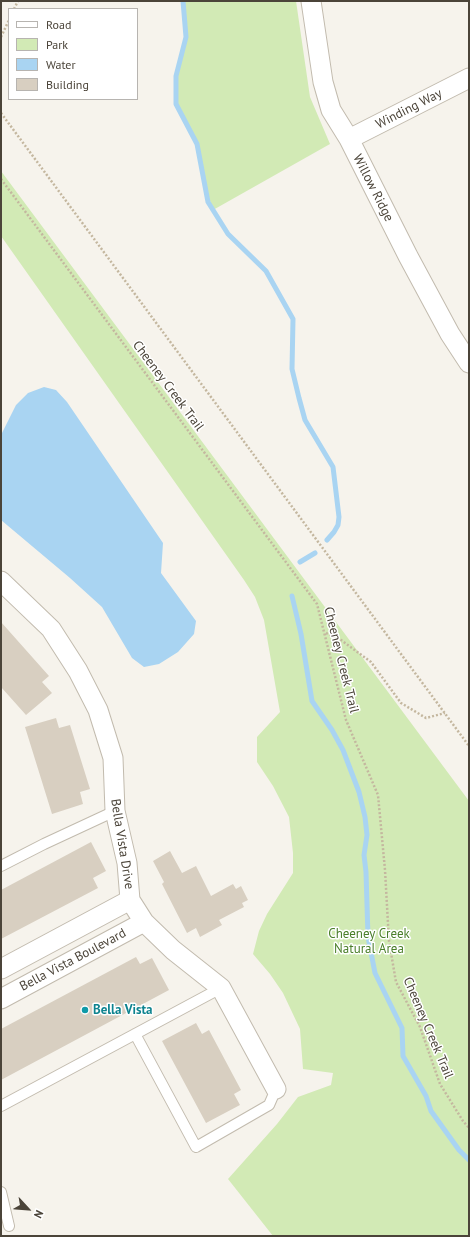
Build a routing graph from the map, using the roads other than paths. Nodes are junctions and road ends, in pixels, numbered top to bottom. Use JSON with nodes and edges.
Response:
{"nodes":[{"id":1,"x":311,"y":1,"type":"edge"},
{"id":2,"x":469,"y":78,"type":"edge"},
{"id":3,"x":349,"y":139,"type":"junction"},
{"id":4,"x":469,"y":363,"type":"edge"},
{"id":5,"x":1,"y":581,"type":"edge"},
{"id":6,"x":115,"y":811,"type":"junction"},
{"id":7,"x":1,"y":866,"type":"edge"},
{"id":8,"x":130,"y":900,"type":"junction"},
{"id":9,"x":144,"y":922,"type":"junction"},
{"id":10,"x":1,"y":969,"type":"edge"},
{"id":11,"x":221,"y":988,"type":"junction"},
{"id":12,"x":1,"y":999,"type":"edge"},
{"id":13,"x":135,"y":1034,"type":"junction"},
{"id":14,"x":276,"y":1089,"type":"joint"},
{"id":15,"x":1,"y":1106,"type":"edge"},
{"id":16,"x":1,"y":1192,"type":"edge"},
{"id":17,"x":9,"y":1226,"type":"dead end"}],
"edges":[{"from":1,"to":3,"type":"street","name":"Willow Ridge"},
{"from":2,"to":3,"type":"street","name":"Winding Way"},
{"from":3,"to":4,"type":"street","name":"Willow Ridge"},
{"from":5,"to":6,"type":"street","name":"Bella Vista Drive"},
{"from":6,"to":7,"type":"lane"},
{"from":6,"to":8,"type":"street","name":"Bella Vista Drive"},
{"from":8,"to":9,"type":"street","name":"Bella Vista Drive"},
{"from":8,"to":10,"type":"street","name":"Bella Vista Boulevard"},
{"from":9,"to":11,"type":"street","name":"Bella Vista Drive"},
{"from":9,"to":12,"type":"street","name":"Bella Vista Boulevard"},
{"from":11,"to":13,"type":"lane"},
{"from":11,"to":14,"type":"street","name":"Bella Vista Drive"},
{"from":13,"to":14,"type":"lane"},
{"from":13,"to":15,"type":"lane"},
{"from":16,"to":17,"type":"lane"}]}
